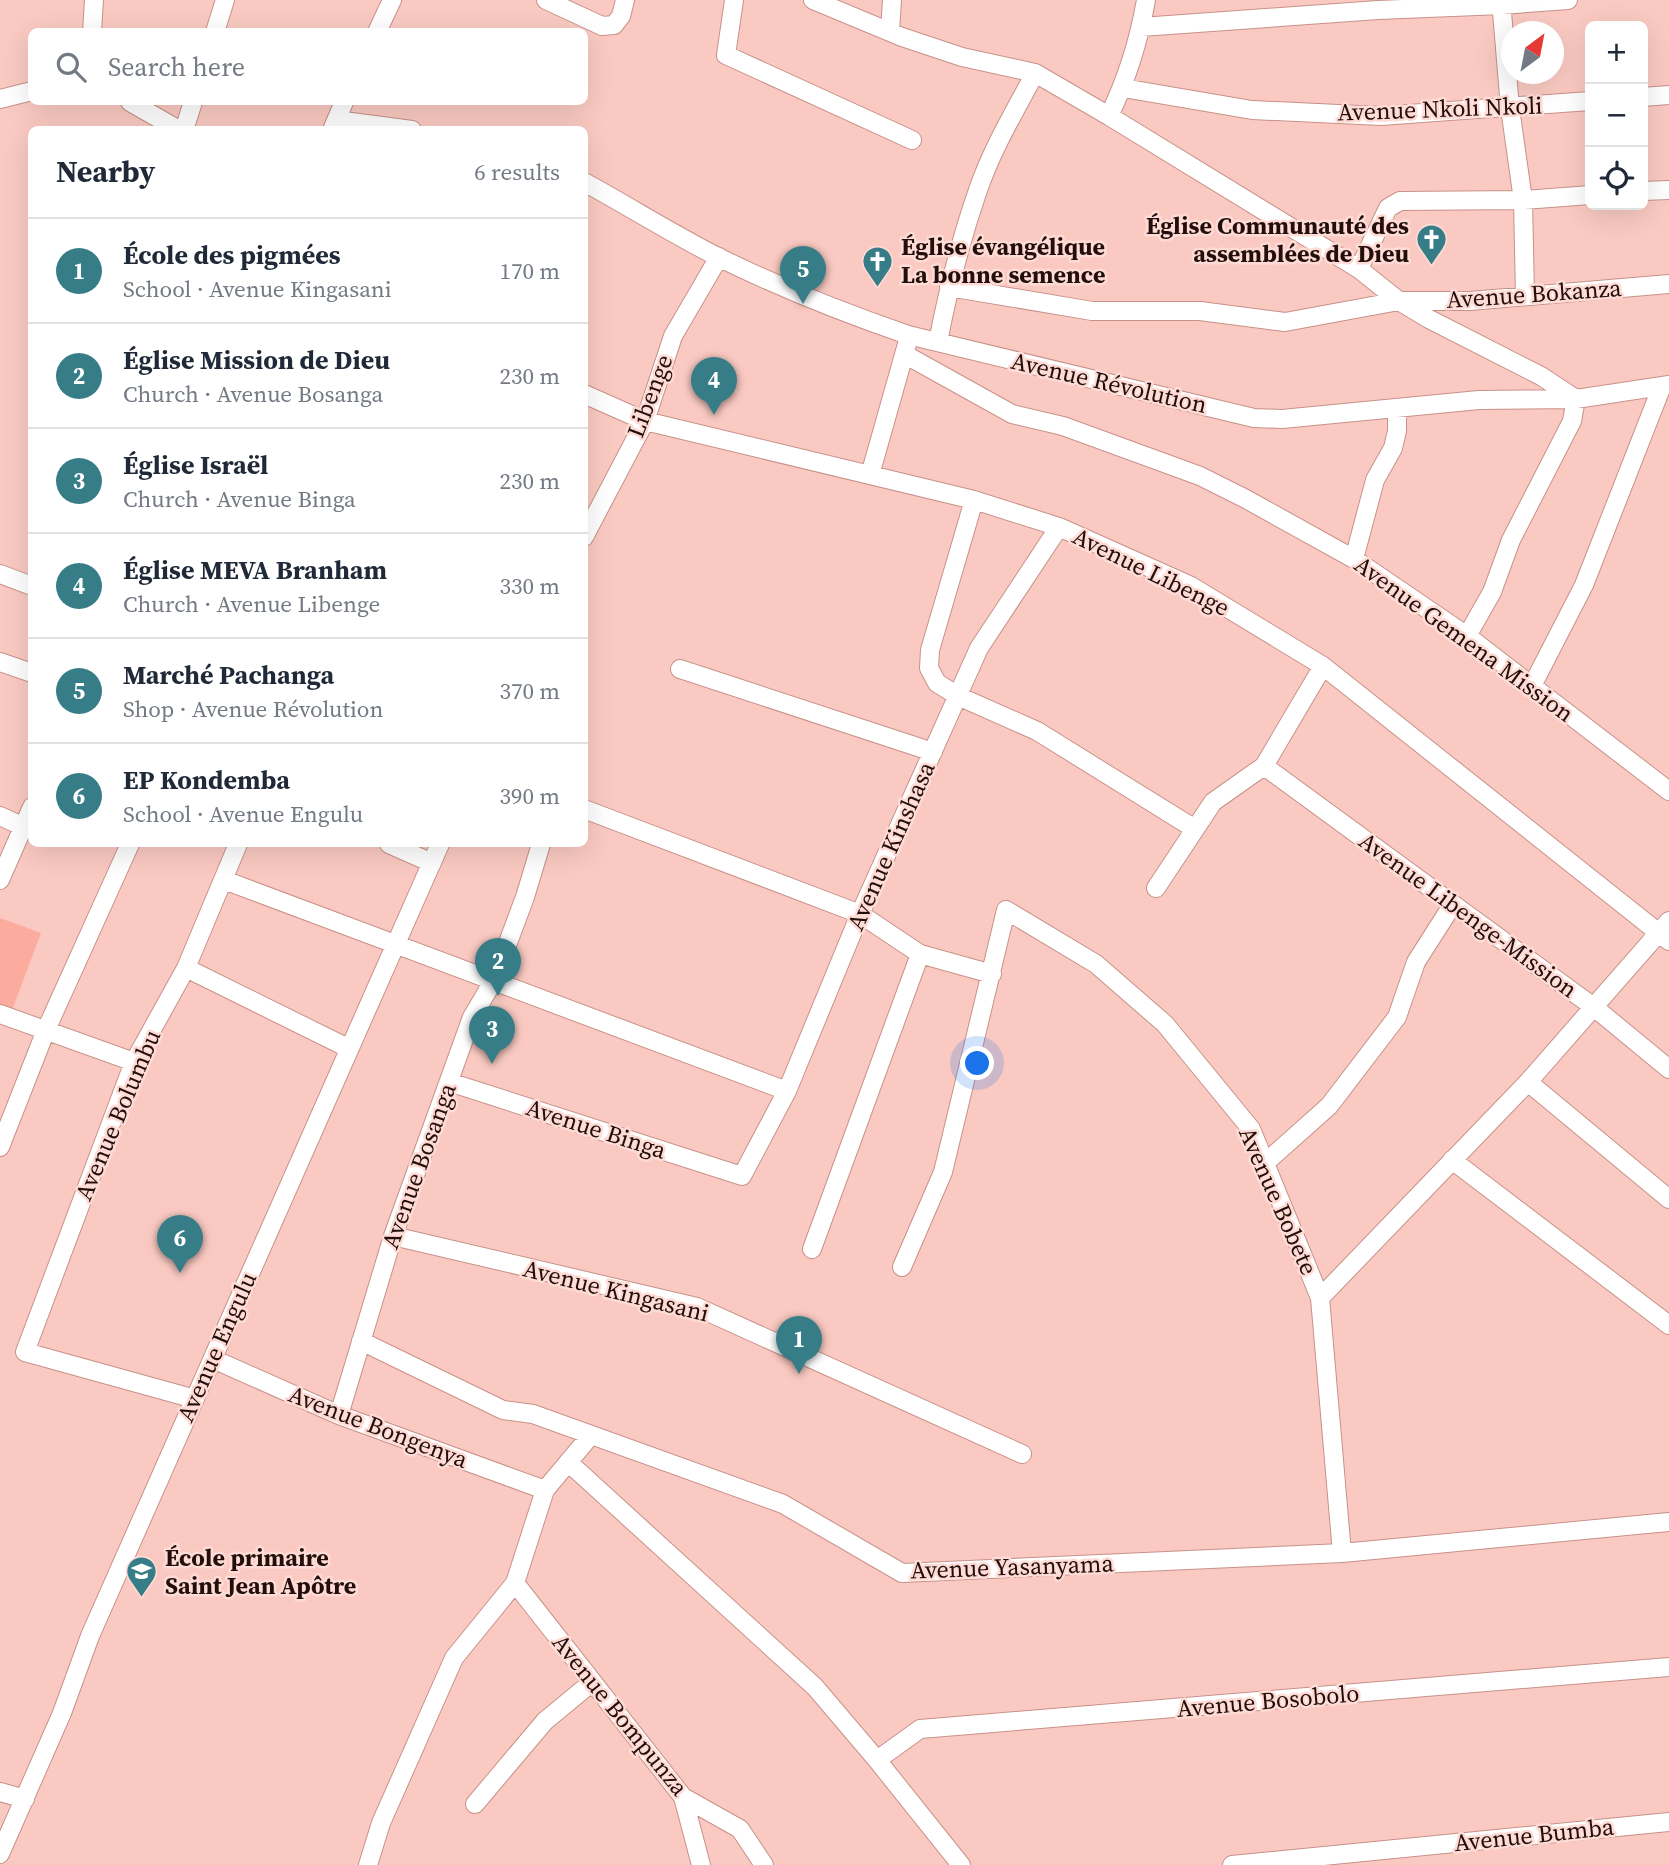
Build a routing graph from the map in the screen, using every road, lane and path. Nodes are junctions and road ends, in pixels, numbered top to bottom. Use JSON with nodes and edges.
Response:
{"nodes":[{"id":1,"x":94,"y":0,"type":"edge"},
{"id":2,"x":225,"y":0,"type":"edge"},
{"id":3,"x":392,"y":0,"type":"edge"},
{"id":4,"x":546,"y":0,"type":"edge"},
{"id":5,"x":625,"y":0,"type":"edge"},
{"id":6,"x":734,"y":0,"type":"edge"},
{"id":7,"x":813,"y":0,"type":"edge"},
{"id":8,"x":892,"y":0,"type":"edge"},
{"id":9,"x":1146,"y":0,"type":"edge"},
{"id":10,"x":1568,"y":0,"type":"edge"},
{"id":11,"x":1501,"y":3,"type":"edge"},
{"id":12,"x":1142,"y":27,"type":"junction"},
{"id":13,"x":92,"y":28,"type":"edge"},
{"id":14,"x":216,"y":28,"type":"edge"},
{"id":15,"x":379,"y":28,"type":"edge"},
{"id":16,"x":890,"y":32,"type":"junction"},
{"id":17,"x":1035,"y":73,"type":"junction"},
{"id":18,"x":1123,"y":88,"type":"junction"},
{"id":19,"x":28,"y":92,"type":"edge"},
{"id":20,"x":1669,"y":95,"type":"edge"},
{"id":21,"x":1648,"y":97,"type":"edge"},
{"id":22,"x":0,"y":99,"type":"edge"},
{"id":23,"x":1585,"y":101,"type":"edge"},
{"id":24,"x":135,"y":105,"type":"edge"},
{"id":25,"x":192,"y":105,"type":"edge"},
{"id":26,"x":343,"y":105,"type":"edge"},
{"id":27,"x":1510,"y":108,"type":"junction"},
{"id":28,"x":1109,"y":116,"type":"junction"},
{"id":29,"x":334,"y":125,"type":"edge"},
{"id":30,"x":172,"y":126,"type":"edge"},
{"id":31,"x":185,"y":126,"type":"edge"},
{"id":32,"x":912,"y":140,"type":"dead end"},
{"id":33,"x":588,"y":184,"type":"edge"},
{"id":34,"x":1669,"y":190,"type":"edge"},
{"id":35,"x":1648,"y":191,"type":"edge"},
{"id":36,"x":1585,"y":195,"type":"edge"},
{"id":37,"x":1523,"y":200,"type":"junction"},
{"id":38,"x":719,"y":257,"type":"junction"},
{"id":39,"x":1359,"y":269,"type":"junction"},
{"id":40,"x":1669,"y":284,"type":"edge"},
{"id":41,"x":949,"y":287,"type":"junction"},
{"id":42,"x":1525,"y":296,"type":"junction"},
{"id":43,"x":1399,"y":301,"type":"junction"},
{"id":44,"x":908,"y":335,"type":"junction"},
{"id":45,"x":939,"y":342,"type":"junction"},
{"id":46,"x":904,"y":354,"type":"junction"},
{"id":47,"x":1666,"y":385,"type":"edge"},
{"id":48,"x":588,"y":396,"type":"edge"},
{"id":49,"x":1576,"y":398,"type":"junction"},
{"id":50,"x":1397,"y":408,"type":"junction"},
{"id":51,"x":645,"y":421,"type":"junction"},
{"id":52,"x":870,"y":475,"type":"junction"},
{"id":53,"x":974,"y":500,"type":"junction"},
{"id":54,"x":1059,"y":527,"type":"junction"},
{"id":55,"x":588,"y":529,"type":"edge"},
{"id":56,"x":1354,"y":559,"type":"junction"},
{"id":57,"x":0,"y":575,"type":"edge"},
{"id":58,"x":28,"y":585,"type":"edge"},
{"id":59,"x":1466,"y":636,"type":"junction"},
{"id":60,"x":0,"y":662,"type":"edge"},
{"id":61,"x":1323,"y":666,"type":"junction"},
{"id":62,"x":680,"y":669,"type":"dead end"},
{"id":63,"x":28,"y":672,"type":"edge"},
{"id":64,"x":1532,"y":686,"type":"junction"},
{"id":65,"x":958,"y":696,"type":"junction"},
{"id":66,"x":933,"y":752,"type":"junction"},
{"id":67,"x":1264,"y":766,"type":"junction"},
{"id":68,"x":1669,"y":791,"type":"edge"},
{"id":69,"x":588,"y":810,"type":"edge"},
{"id":70,"x":0,"y":816,"type":"edge"},
{"id":71,"x":28,"y":817,"type":"edge"},
{"id":72,"x":24,"y":827,"type":"junction"},
{"id":73,"x":1195,"y":829,"type":"junction"},
{"id":74,"x":129,"y":847,"type":"edge"},
{"id":75,"x":237,"y":847,"type":"edge"},
{"id":76,"x":396,"y":847,"type":"edge"},
{"id":77,"x":439,"y":847,"type":"edge"},
{"id":78,"x":540,"y":847,"type":"edge"},
{"id":79,"x":432,"y":863,"type":"junction"},
{"id":80,"x":0,"y":880,"type":"edge"},
{"id":81,"x":224,"y":880,"type":"junction"},
{"id":82,"x":1156,"y":888,"type":"dead end"},
{"id":83,"x":1453,"y":904,"type":"junction"},
{"id":84,"x":860,"y":914,"type":"junction"},
{"id":85,"x":1665,"y":932,"type":"edge"},
{"id":86,"x":395,"y":944,"type":"junction"},
{"id":87,"x":920,"y":954,"type":"junction"},
{"id":88,"x":186,"y":968,"type":"junction"},
{"id":89,"x":992,"y":974,"type":"junction"},
{"id":90,"x":494,"y":979,"type":"junction"},
{"id":91,"x":1595,"y":1008,"type":"junction"},
{"id":92,"x":0,"y":1014,"type":"edge"},
{"id":93,"x":46,"y":1030,"type":"junction"},
{"id":94,"x":348,"y":1048,"type":"junction"},
{"id":95,"x":134,"y":1062,"type":"junction"},
{"id":96,"x":1669,"y":1069,"type":"edge"},
{"id":97,"x":449,"y":1082,"type":"junction"},
{"id":98,"x":1528,"y":1083,"type":"junction"},
{"id":99,"x":787,"y":1091,"type":"junction"},
{"id":100,"x":0,"y":1147,"type":"edge"},
{"id":101,"x":1452,"y":1160,"type":"junction"},
{"id":102,"x":1265,"y":1163,"type":"junction"},
{"id":103,"x":742,"y":1176,"type":"joint"},
{"id":104,"x":1669,"y":1199,"type":"edge"},
{"id":105,"x":393,"y":1236,"type":"junction"},
{"id":106,"x":813,"y":1250,"type":"dead end"},
{"id":107,"x":902,"y":1267,"type":"dead end"},
{"id":108,"x":1320,"y":1298,"type":"junction"},
{"id":109,"x":1669,"y":1325,"type":"edge"},
{"id":110,"x":361,"y":1341,"type":"junction"},
{"id":111,"x":213,"y":1359,"type":"junction"},
{"id":112,"x":195,"y":1399,"type":"junction"},
{"id":113,"x":339,"y":1415,"type":"junction"},
{"id":114,"x":591,"y":1435,"type":"junction"},
{"id":115,"x":1022,"y":1454,"type":"dead end"},
{"id":116,"x":568,"y":1462,"type":"junction"},
{"id":117,"x":545,"y":1490,"type":"junction"},
{"id":118,"x":1669,"y":1522,"type":"edge"},
{"id":119,"x":1342,"y":1553,"type":"junction"},
{"id":120,"x":515,"y":1583,"type":"junction"},
{"id":121,"x":1669,"y":1667,"type":"edge"},
{"id":122,"x":591,"y":1683,"type":"junction"},
{"id":123,"x":877,"y":1760,"type":"junction"},
{"id":124,"x":0,"y":1792,"type":"edge"},
{"id":125,"x":683,"y":1797,"type":"junction"},
{"id":126,"x":24,"y":1799,"type":"junction"},
{"id":127,"x":475,"y":1804,"type":"dead end"},
{"id":128,"x":1669,"y":1822,"type":"edge"},
{"id":129,"x":0,"y":1854,"type":"edge"},
{"id":130,"x":368,"y":1865,"type":"edge"},
{"id":131,"x":701,"y":1865,"type":"edge"},
{"id":132,"x":764,"y":1865,"type":"edge"},
{"id":133,"x":961,"y":1865,"type":"edge"},
{"id":134,"x":1232,"y":1865,"type":"edge"}],
"edges":[{"from":1,"to":13,"type":"street"},
{"from":2,"to":14,"type":"street"},
{"from":3,"to":15,"type":"street"},
{"from":4,"to":5,"type":"street"},
{"from":6,"to":32,"type":"street"},
{"from":7,"to":16,"type":"street"},
{"from":8,"to":16,"type":"street"},
{"from":9,"to":12,"type":"street"},
{"from":10,"to":11,"type":"street"},
{"from":11,"to":12,"type":"street"},
{"from":11,"to":27,"type":"street"},
{"from":12,"to":18,"type":"street"},
{"from":16,"to":17,"type":"street"},
{"from":17,"to":28,"type":"street"},
{"from":17,"to":41,"type":"street"},
{"from":18,"to":27,"type":"street","name":"Avenue Nkoli Nkoli"},
{"from":18,"to":28,"type":"street"},
{"from":19,"to":22,"type":"street"},
{"from":20,"to":21,"type":"street"},
{"from":23,"to":27,"type":"street","name":"Avenue Nkoli Nkoli"},
{"from":24,"to":30,"type":"street"},
{"from":25,"to":31,"type":"street"},
{"from":26,"to":29,"type":"street"},
{"from":27,"to":37,"type":"street"},
{"from":28,"to":39,"type":"street"},
{"from":33,"to":38,"type":"street","name":"Avenue Révolution"},
{"from":34,"to":35,"type":"street"},
{"from":36,"to":37,"type":"street"},
{"from":37,"to":39,"type":"street"},
{"from":37,"to":42,"type":"street"},
{"from":38,"to":44,"type":"street","name":"Avenue Révolution"},
{"from":38,"to":51,"type":"street","name":"Libenge"},
{"from":39,"to":43,"type":"street"},
{"from":40,"to":42,"type":"street","name":"Avenue Bokanza"},
{"from":41,"to":43,"type":"street","name":"Avenue Bokanza"},
{"from":41,"to":45,"type":"street"},
{"from":42,"to":43,"type":"street","name":"Avenue Bokanza"},
{"from":43,"to":49,"type":"street"},
{"from":44,"to":45,"type":"street","name":"Avenue Révolution"},
{"from":44,"to":46,"type":"street"},
{"from":45,"to":50,"type":"street","name":"Avenue Révolution"},
{"from":46,"to":52,"type":"street"},
{"from":46,"to":56,"type":"street","name":"Avenue Gemena Mission"},
{"from":47,"to":49,"type":"street","name":"Avenue Révolution"},
{"from":47,"to":64,"type":"street"},
{"from":48,"to":51,"type":"street","name":"Avenue Libenge"},
{"from":49,"to":50,"type":"street","name":"Avenue Révolution"},
{"from":49,"to":59,"type":"street"},
{"from":50,"to":56,"type":"street"},
{"from":51,"to":52,"type":"street","name":"Avenue Libenge"},
{"from":51,"to":55,"type":"street","name":"Libenge"},
{"from":52,"to":53,"type":"street","name":"Avenue Libenge"},
{"from":53,"to":54,"type":"street","name":"Avenue Libenge"},
{"from":53,"to":65,"type":"street"},
{"from":54,"to":61,"type":"street","name":"Avenue Libenge"},
{"from":54,"to":65,"type":"street","name":"Avenue Kinshasa"},
{"from":56,"to":59,"type":"street","name":"Avenue Gemena Mission"},
{"from":57,"to":58,"type":"street"},
{"from":59,"to":64,"type":"street","name":"Avenue Gemena Mission"},
{"from":60,"to":63,"type":"street"},
{"from":61,"to":67,"type":"street"},
{"from":61,"to":85,"type":"street","name":"Avenue Libenge"},
{"from":62,"to":66,"type":"street"},
{"from":64,"to":68,"type":"street","name":"Avenue Gemena Mission"},
{"from":65,"to":66,"type":"street","name":"Avenue Kinshasa"},
{"from":65,"to":73,"type":"street"},
{"from":66,"to":84,"type":"street","name":"Avenue Kinshasa"},
{"from":67,"to":73,"type":"street"},
{"from":67,"to":83,"type":"street","name":"Avenue Libenge-Mission"},
{"from":69,"to":84,"type":"street"},
{"from":70,"to":72,"type":"street"},
{"from":71,"to":72,"type":"street"},
{"from":72,"to":80,"type":"street"},
{"from":73,"to":82,"type":"street"},
{"from":74,"to":93,"type":"street"},
{"from":75,"to":81,"type":"street","name":"Avenue Bolumbu"},
{"from":76,"to":79,"type":"street"},
{"from":77,"to":79,"type":"street","name":"Avenue Engulu"},
{"from":78,"to":90,"type":"street","name":"Avenue Bosanga"},
{"from":79,"to":86,"type":"street","name":"Avenue Engulu"},
{"from":81,"to":86,"type":"street"},
{"from":81,"to":88,"type":"street","name":"Avenue Bolumbu"},
{"from":83,"to":91,"type":"street","name":"Avenue Libenge-Mission"},
{"from":83,"to":102,"type":"street"},
{"from":84,"to":87,"type":"street"},
{"from":84,"to":99,"type":"street","name":"Avenue Kinshasa"},
{"from":85,"to":91,"type":"street"},
{"from":86,"to":90,"type":"street"},
{"from":86,"to":94,"type":"street","name":"Avenue Engulu"},
{"from":87,"to":89,"type":"street"},
{"from":87,"to":106,"type":"street"},
{"from":88,"to":94,"type":"street"},
{"from":88,"to":95,"type":"street","name":"Avenue Bolumbu"},
{"from":89,"to":102,"type":"street","name":"Avenue Bobete"},
{"from":89,"to":107,"type":"street"},
{"from":90,"to":97,"type":"street","name":"Avenue Bosanga"},
{"from":90,"to":99,"type":"street"},
{"from":91,"to":96,"type":"street","name":"Avenue Libenge-Mission"},
{"from":91,"to":98,"type":"street"},
{"from":92,"to":93,"type":"street"},
{"from":93,"to":95,"type":"street"},
{"from":93,"to":100,"type":"street"},
{"from":94,"to":111,"type":"street","name":"Avenue Engulu"},
{"from":95,"to":112,"type":"street","name":"Avenue Bolumbu"},
{"from":97,"to":103,"type":"street","name":"Avenue Binga"},
{"from":97,"to":105,"type":"street","name":"Avenue Bosanga"},
{"from":98,"to":101,"type":"street"},
{"from":98,"to":104,"type":"street"},
{"from":99,"to":103,"type":"street","name":"Avenue Kinshasa"},
{"from":101,"to":108,"type":"street"},
{"from":101,"to":109,"type":"street"},
{"from":102,"to":108,"type":"street","name":"Avenue Bobete"},
{"from":105,"to":110,"type":"street","name":"Avenue Bosanga"},
{"from":105,"to":115,"type":"street","name":"Avenue Kingasani"},
{"from":108,"to":119,"type":"street","name":"Avenue Bobete"},
{"from":110,"to":113,"type":"street","name":"Avenue Bosanga"},
{"from":110,"to":114,"type":"street","name":"Avenue Yasanyama"},
{"from":111,"to":112,"type":"street","name":"Avenue Engulu"},
{"from":111,"to":113,"type":"street","name":"Avenue Bongenya"},
{"from":112,"to":126,"type":"street","name":"Avenue Engulu"},
{"from":113,"to":117,"type":"street","name":"Avenue Bongenya"},
{"from":114,"to":116,"type":"street"},
{"from":114,"to":119,"type":"street","name":"Avenue Yasanyama"},
{"from":116,"to":117,"type":"street"},
{"from":116,"to":123,"type":"street"},
{"from":117,"to":120,"type":"street"},
{"from":118,"to":119,"type":"street","name":"Avenue Yasanyama"},
{"from":120,"to":122,"type":"street","name":"Avenue Bompunza"},
{"from":120,"to":130,"type":"street"},
{"from":121,"to":123,"type":"street","name":"Avenue Bosobolo"},
{"from":122,"to":125,"type":"street","name":"Avenue Bompunza"},
{"from":122,"to":127,"type":"street"},
{"from":123,"to":133,"type":"street"},
{"from":124,"to":126,"type":"street"},
{"from":125,"to":131,"type":"street"},
{"from":125,"to":132,"type":"street","name":"Avenue Bompunza"},
{"from":126,"to":129,"type":"street","name":"Avenue Engulu"},
{"from":128,"to":134,"type":"street","name":"Avenue Bumba"}]}
